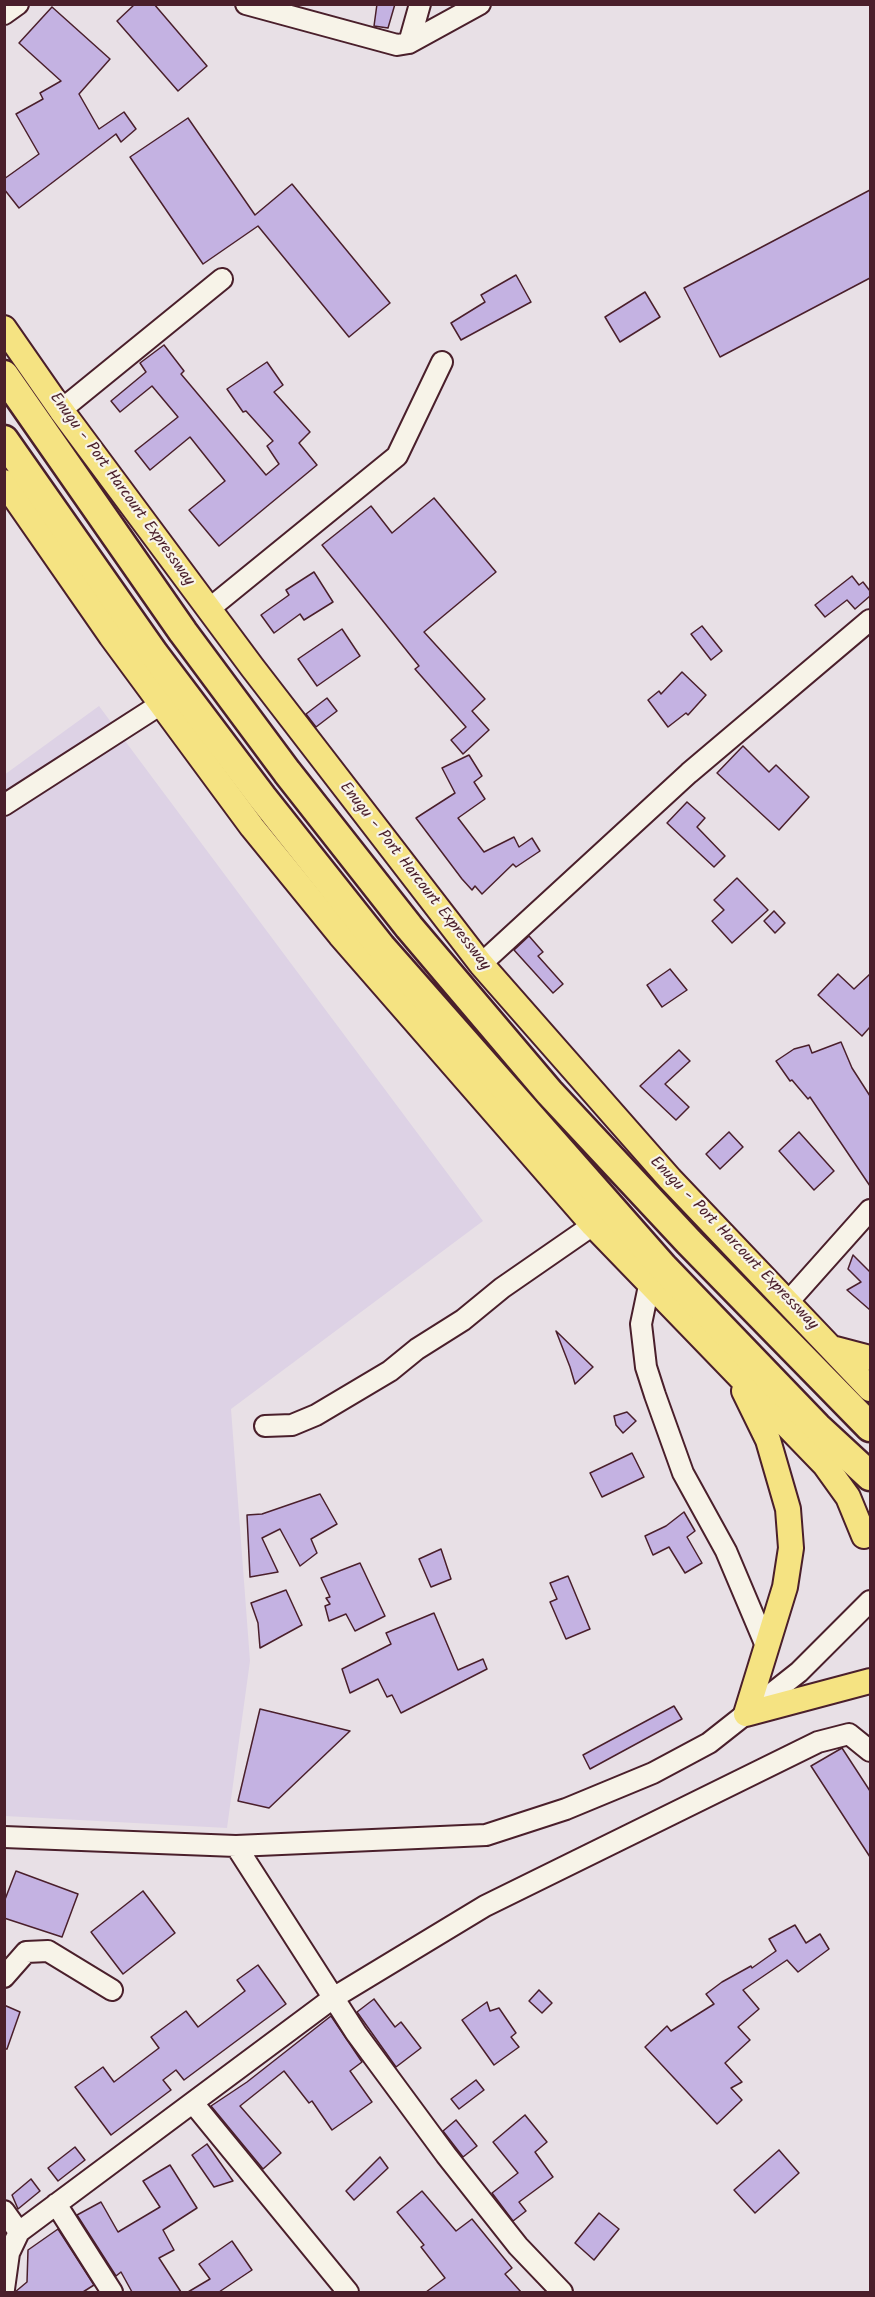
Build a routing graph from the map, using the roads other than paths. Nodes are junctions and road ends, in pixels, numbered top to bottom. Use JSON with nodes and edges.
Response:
{"nodes":[{"id":1,"x":18,"y":4,"type":"edge"},
{"id":2,"x":246,"y":4,"type":"edge"},
{"id":3,"x":420,"y":4,"type":"edge"},
{"id":4,"x":480,"y":4,"type":"edge"},
{"id":5,"x":4,"y":14,"type":"edge"},
{"id":6,"x":408,"y":43,"type":"junction"},
{"id":7,"x":222,"y":279,"type":"dead end"},
{"id":8,"x":4,"y":328,"type":"edge"},
{"id":9,"x":442,"y":362,"type":"dead end"},
{"id":10,"x":4,"y":375,"type":"edge"},
{"id":11,"x":61,"y":410,"type":"junction"},
{"id":12,"x":4,"y":441,"type":"edge"},
{"id":13,"x":4,"y":482,"type":"edge"},
{"id":14,"x":209,"y":609,"type":"junction"},
{"id":15,"x":870,"y":620,"type":"edge"},
{"id":16,"x":161,"y":704,"type":"junction"},
{"id":17,"x":4,"y":805,"type":"edge"},
{"id":18,"x":481,"y":964,"type":"junction"},
{"id":19,"x":458,"y":985,"type":"junction"},
{"id":20,"x":434,"y":1008,"type":"junction"},
{"id":21,"x":870,"y":1210,"type":"edge"},
{"id":22,"x":593,"y":1225,"type":"junction"},
{"id":23,"x":650,"y":1281,"type":"junction"},
{"id":24,"x":788,"y":1302,"type":"junction"},
{"id":25,"x":832,"y":1347,"type":"junction"},
{"id":26,"x":870,"y":1358,"type":"edge"},
{"id":27,"x":734,"y":1371,"type":"junction"},
{"id":28,"x":870,"y":1389,"type":"edge"},
{"id":29,"x":265,"y":1426,"type":"dead end"},
{"id":30,"x":870,"y":1427,"type":"edge"},
{"id":31,"x":870,"y":1475,"type":"edge"},
{"id":32,"x":870,"y":1510,"type":"edge"},
{"id":33,"x":867,"y":1545,"type":"edge"},
{"id":34,"x":870,"y":1601,"type":"edge"},
{"id":35,"x":767,"y":1648,"type":"junction"},
{"id":36,"x":870,"y":1681,"type":"edge"},
{"id":37,"x":746,"y":1714,"type":"junction"},
{"id":38,"x":870,"y":1751,"type":"edge"},
{"id":39,"x":4,"y":1836,"type":"edge"},
{"id":40,"x":236,"y":1846,"type":"junction"},
{"id":41,"x":4,"y":1977,"type":"edge"},
{"id":42,"x":112,"y":1990,"type":"dead end"},
{"id":43,"x":333,"y":1998,"type":"junction"},
{"id":44,"x":193,"y":2103,"type":"junction"},
{"id":45,"x":56,"y":2204,"type":"junction"},
{"id":46,"x":4,"y":2211,"type":"edge"},
{"id":47,"x":19,"y":2232,"type":"junction"},
{"id":48,"x":4,"y":2289,"type":"edge"},
{"id":49,"x":112,"y":2292,"type":"edge"},
{"id":50,"x":348,"y":2292,"type":"edge"},
{"id":51,"x":562,"y":2292,"type":"edge"}],
"edges":[{"from":1,"to":5,"type":"street"},
{"from":2,"to":6,"type":"street"},
{"from":3,"to":6,"type":"street"},
{"from":4,"to":6,"type":"street"},
{"from":7,"to":11,"type":"street"},
{"from":8,"to":11,"type":"main road","name":"Enugu - Port Harcourt Expressway"},
{"from":9,"to":14,"type":"street"},
{"from":10,"to":19,"type":"highway","name":"Enugu - Port Harcourt Expressway"},
{"from":11,"to":14,"type":"main road","name":"Enugu - Port Harcourt Expressway"},
{"from":12,"to":20,"type":"highway"},
{"from":13,"to":16,"type":"main road"},
{"from":14,"to":18,"type":"main road","name":"Enugu - Port Harcourt Expressway"},
{"from":15,"to":18,"type":"street"},
{"from":16,"to":17,"type":"street"},
{"from":16,"to":22,"type":"main road"},
{"from":18,"to":24,"type":"main road","name":"Enugu - Port Harcourt Expressway"},
{"from":19,"to":20,"type":"highway"},
{"from":19,"to":30,"type":"highway","name":"Enugu - Port Harcourt Expressway"},
{"from":20,"to":31,"type":"highway"},
{"from":21,"to":24,"type":"street"},
{"from":22,"to":23,"type":"main road"},
{"from":22,"to":29,"type":"street"},
{"from":23,"to":27,"type":"main road"},
{"from":23,"to":35,"type":"street"},
{"from":24,"to":25,"type":"main road","name":"Enugu - Port Harcourt Expressway"},
{"from":25,"to":26,"type":"main road"},
{"from":25,"to":28,"type":"main road","name":"Enugu - Port Harcourt Expressway"},
{"from":27,"to":33,"type":"main road"},
{"from":27,"to":35,"type":"main road"},
{"from":32,"to":33,"type":"main road"},
{"from":34,"to":37,"type":"street"},
{"from":35,"to":37,"type":"main road"},
{"from":36,"to":37,"type":"main road"},
{"from":37,"to":40,"type":"street"},
{"from":38,"to":43,"type":"street"},
{"from":39,"to":40,"type":"street"},
{"from":40,"to":43,"type":"street"},
{"from":41,"to":42,"type":"street"},
{"from":43,"to":44,"type":"street"},
{"from":43,"to":51,"type":"street"},
{"from":44,"to":45,"type":"street"},
{"from":44,"to":50,"type":"street"},
{"from":45,"to":47,"type":"street"},
{"from":45,"to":49,"type":"street"},
{"from":46,"to":47,"type":"street"},
{"from":47,"to":48,"type":"street"}]}
